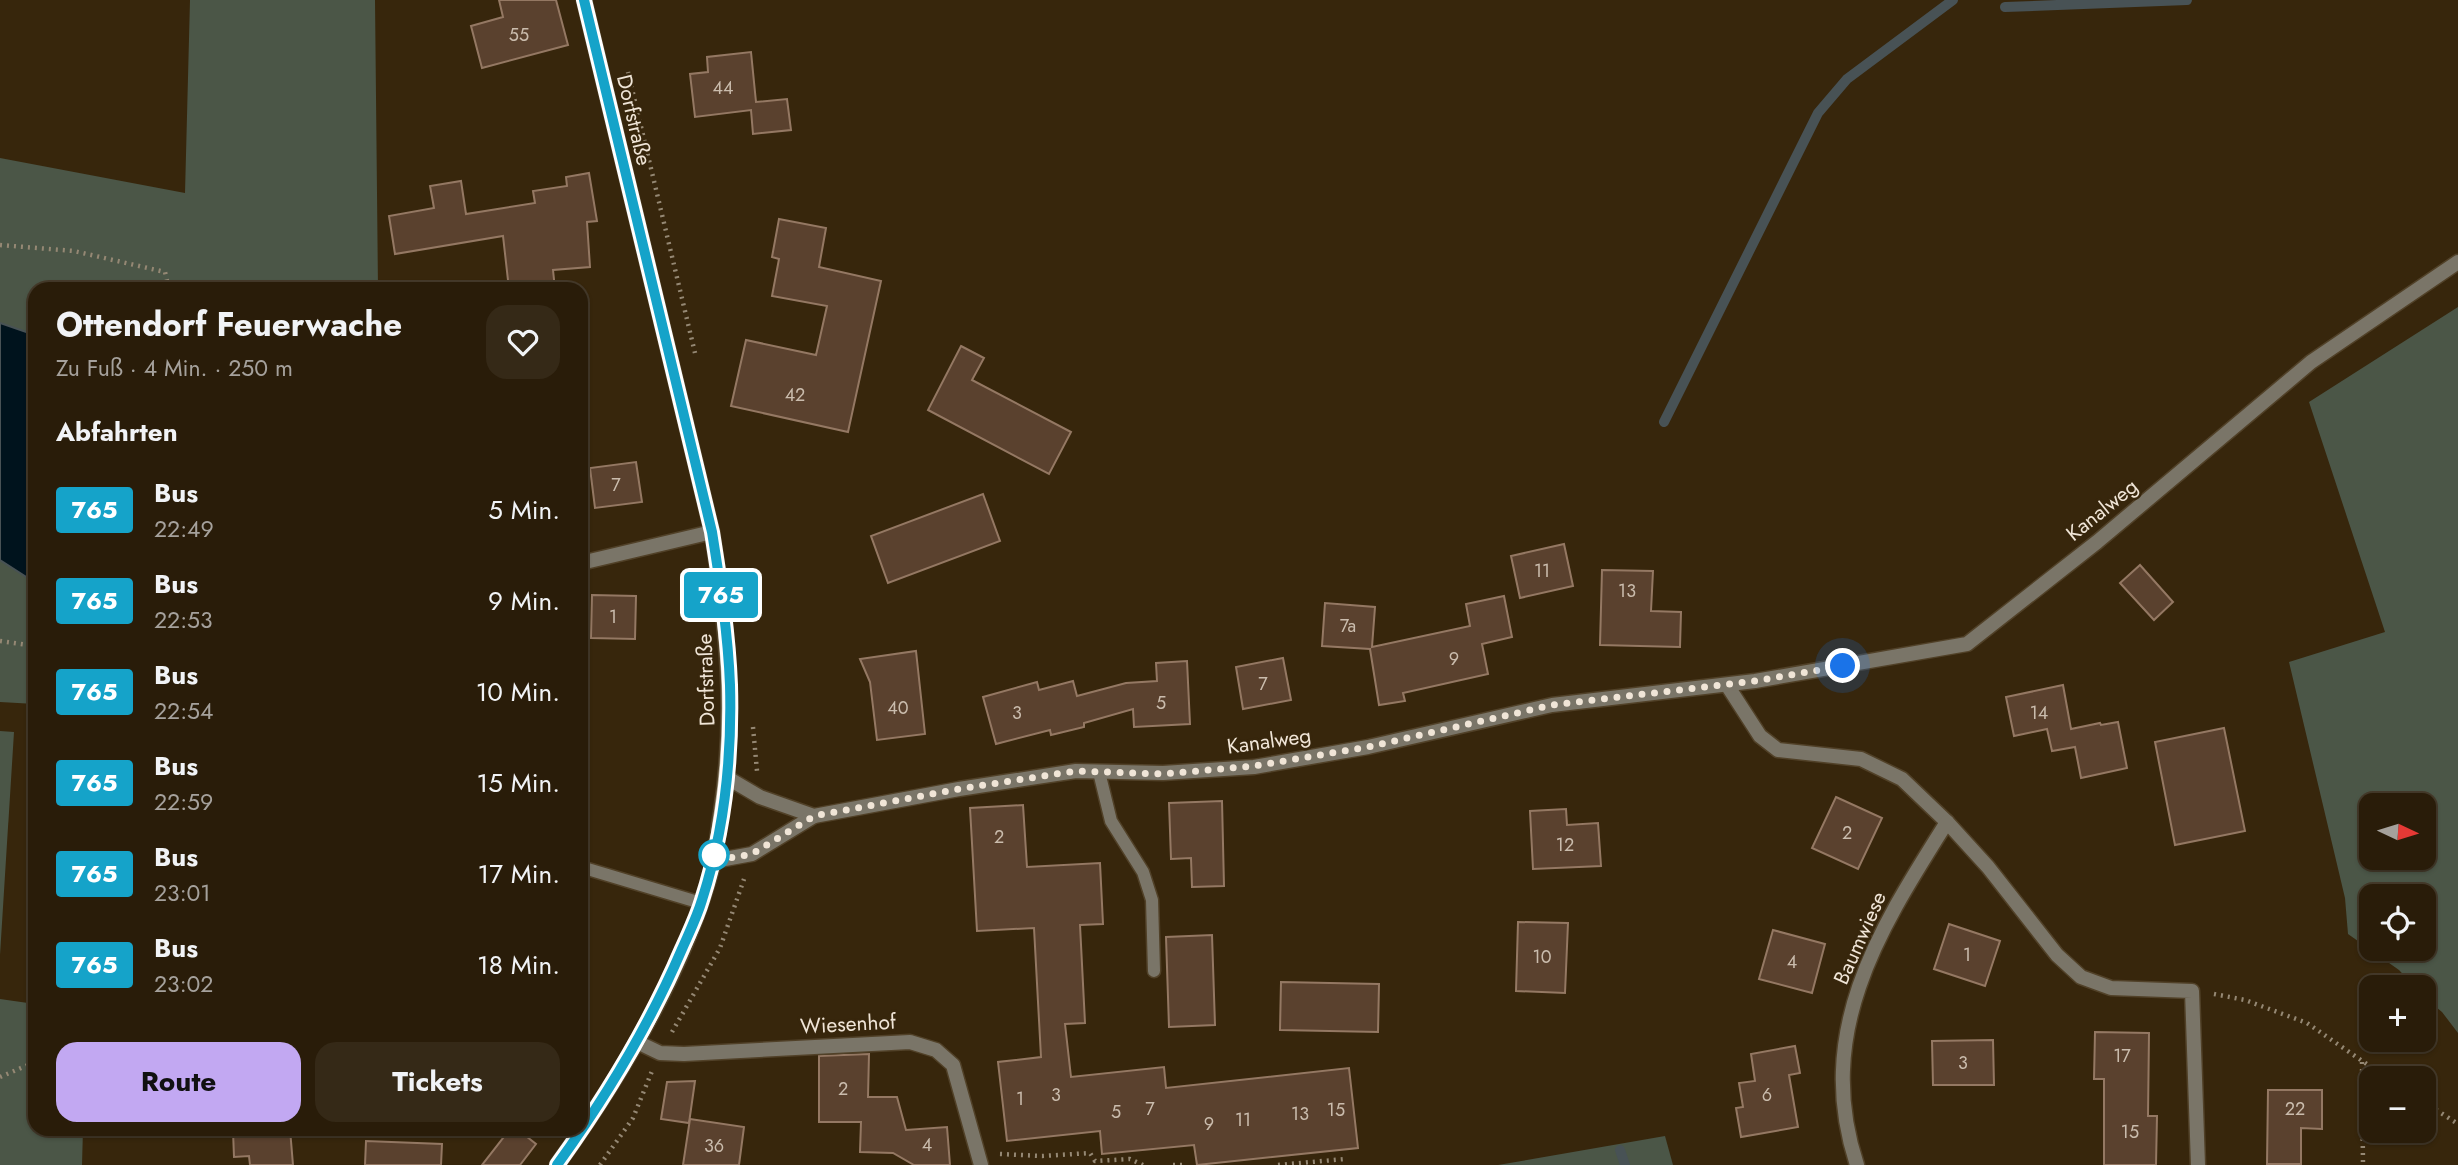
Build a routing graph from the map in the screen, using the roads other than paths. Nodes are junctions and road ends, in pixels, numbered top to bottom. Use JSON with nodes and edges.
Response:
{"nodes":[{"id":1,"x":584,"y":0,"type":"edge"},
{"id":2,"x":2458,"y":262,"type":"edge"},
{"id":3,"x":712,"y":532,"type":"junction"},
{"id":4,"x":588,"y":561,"type":"edge"},
{"id":5,"x":1727,"y":685,"type":"junction"},
{"id":6,"x":1099,"y":772,"type":"junction"},
{"id":7,"x":726,"y":777,"type":"junction"},
{"id":8,"x":814,"y":816,"type":"junction"},
{"id":9,"x":1947,"y":822,"type":"junction"},
{"id":10,"x":713,"y":861,"type":"junction"},
{"id":11,"x":588,"y":869,"type":"edge"},
{"id":12,"x":701,"y":903,"type":"junction"},
{"id":13,"x":1154,"y":971,"type":"dead end"},
{"id":14,"x":637,"y":1042,"type":"junction"},
{"id":15,"x":588,"y":1122,"type":"edge"},
{"id":16,"x":578,"y":1136,"type":"edge"},
{"id":17,"x":980,"y":1158,"type":"edge"},
{"id":18,"x":557,"y":1165,"type":"edge"},
{"id":19,"x":1857,"y":1165,"type":"edge"},
{"id":20,"x":2197,"y":1165,"type":"edge"}],
"edges":[{"from":1,"to":3,"type":"main road","name":"Dorfstraße"},
{"from":2,"to":5,"type":"street","name":"Kanalweg"},
{"from":3,"to":4,"type":"street"},
{"from":3,"to":7,"type":"main road","name":"Dorfstraße"},
{"from":5,"to":6,"type":"street","name":"Kanalweg"},
{"from":5,"to":9,"type":"street"},
{"from":6,"to":8,"type":"street","name":"Kanalweg"},
{"from":6,"to":13,"type":"lane"},
{"from":7,"to":8,"type":"street"},
{"from":7,"to":10,"type":"main road","name":"Dorfstraße"},
{"from":8,"to":10,"type":"street","name":"Kanalweg"},
{"from":9,"to":19,"type":"street","name":"Baumwiese"},
{"from":9,"to":20,"type":"street"},
{"from":10,"to":12,"type":"main road","name":"Dorfstraße"},
{"from":11,"to":12,"type":"lane"},
{"from":12,"to":14,"type":"main road","name":"Dorfstraße"},
{"from":14,"to":15,"type":"main road","name":"Dorfstraße"},
{"from":14,"to":17,"type":"street","name":"Wiesenhof"},
{"from":16,"to":18,"type":"main road","name":"Dorfstraße"}]}
